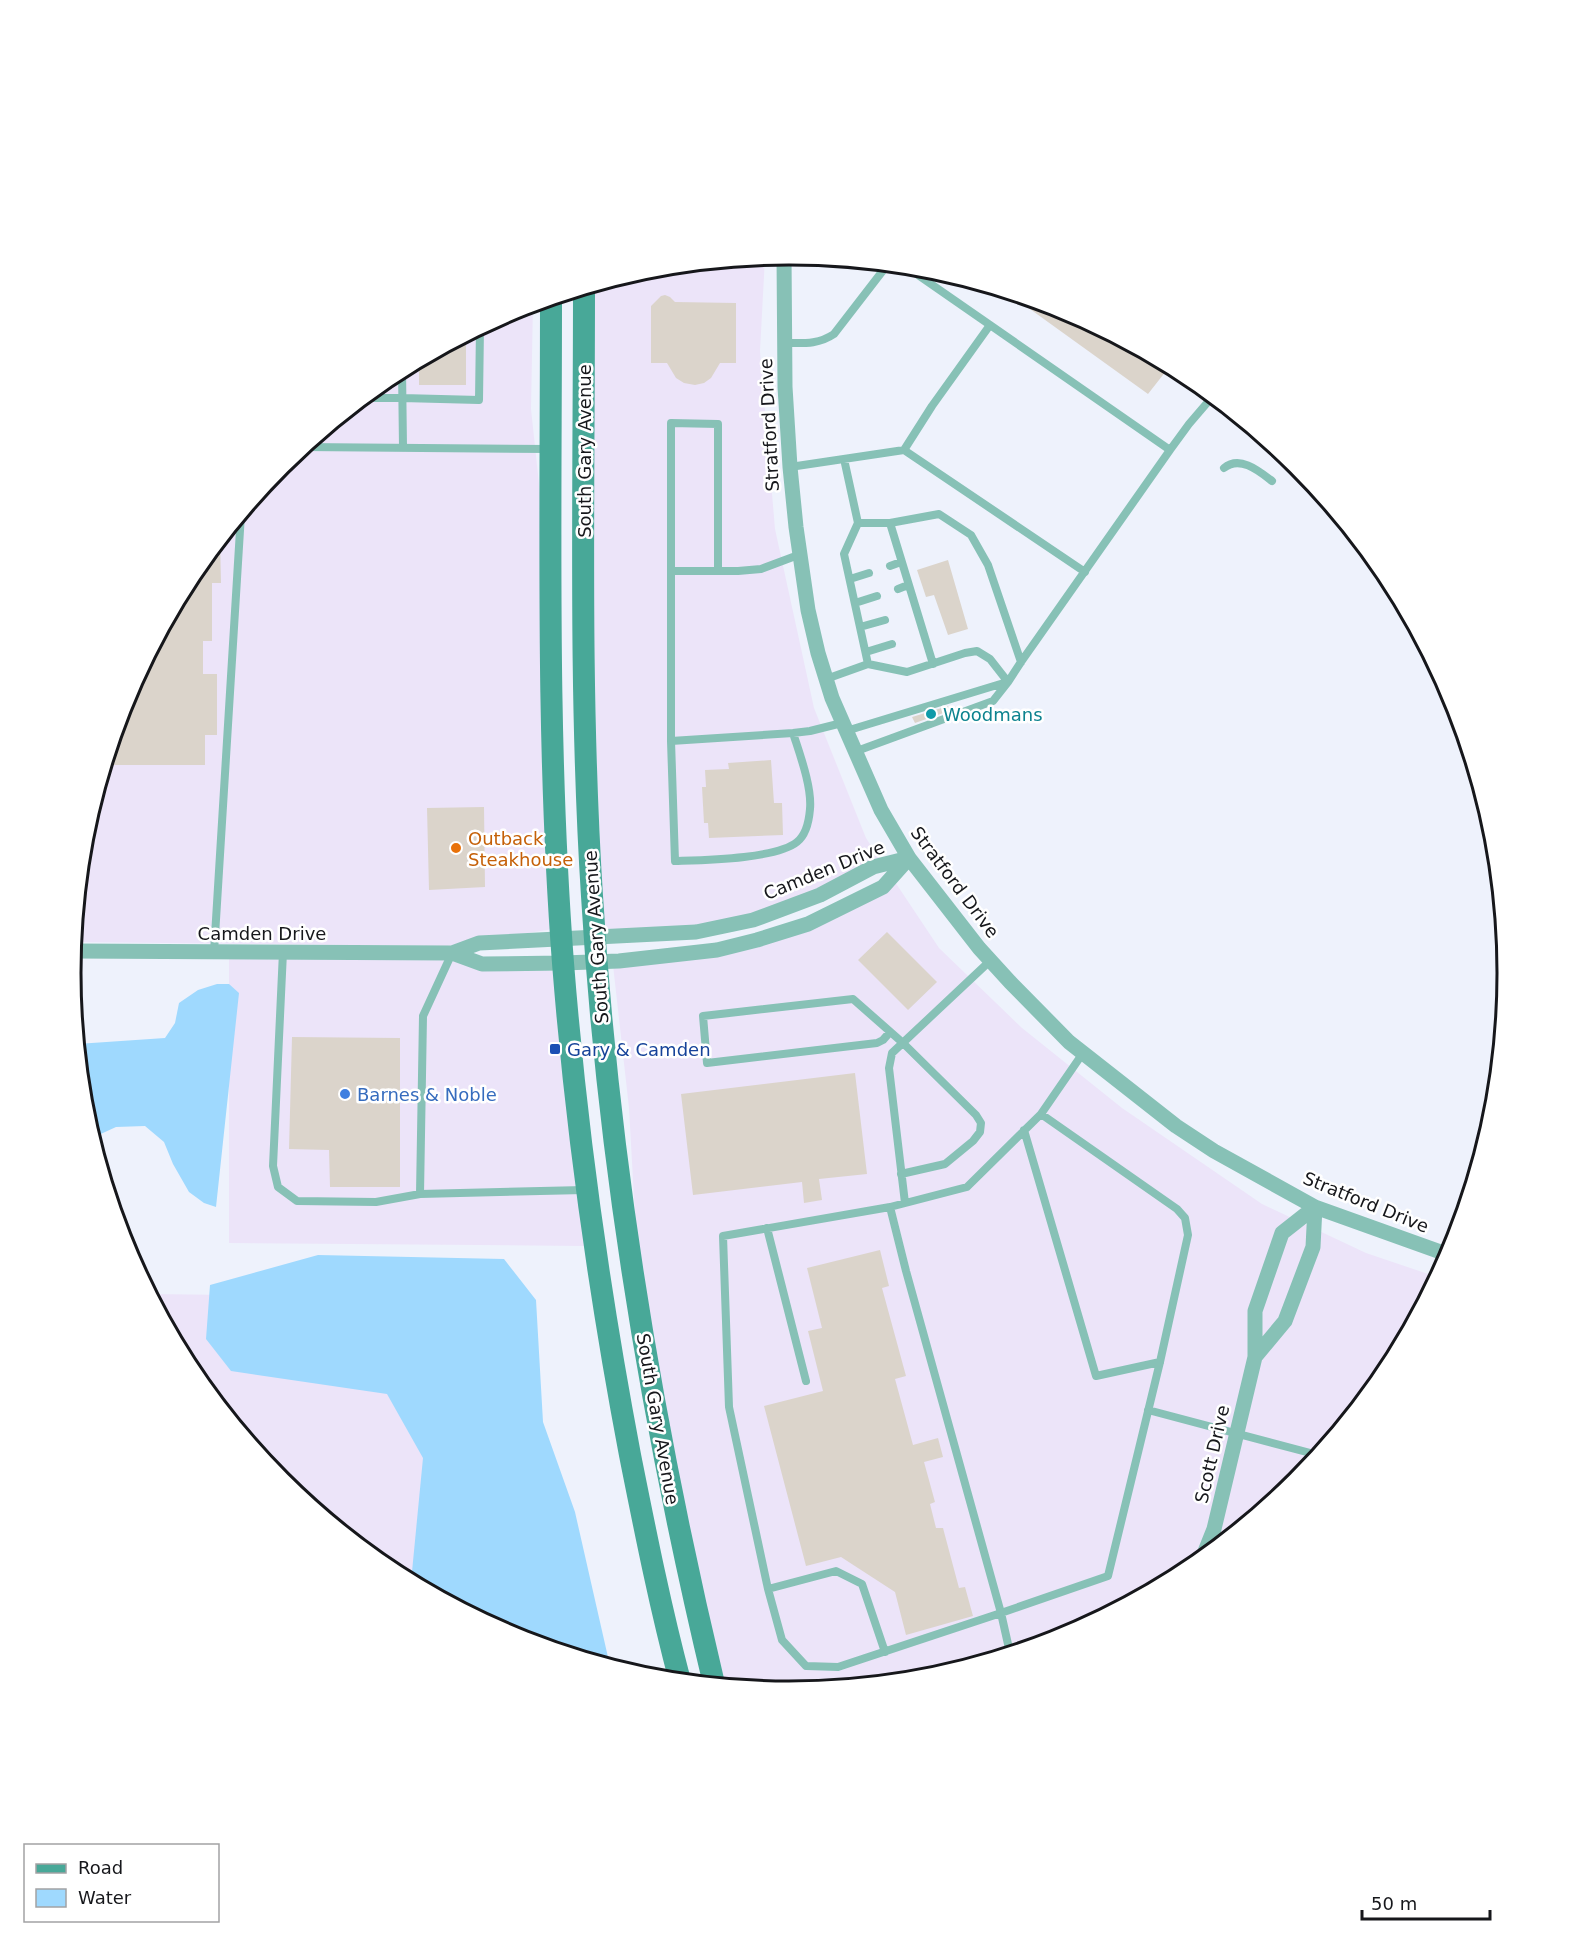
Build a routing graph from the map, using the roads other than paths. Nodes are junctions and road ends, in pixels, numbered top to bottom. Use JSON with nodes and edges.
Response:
{"nodes":[{"id":1,"x":784,"y":265,"type":"edge"},
{"id":2,"x":882,"y":271,"type":"edge"},
{"id":3,"x":923,"y":278,"type":"edge"},
{"id":4,"x":584,"y":296,"type":"edge"},
{"id":5,"x":551,"y":307,"type":"edge"},
{"id":6,"x":990,"y":325,"type":"junction"},
{"id":7,"x":480,"y":336,"type":"edge"},
{"id":8,"x":784,"y":343,"type":"junction"},
{"id":9,"x":402,"y":380,"type":"edge"},
{"id":10,"x":376,"y":398,"type":"edge"},
{"id":11,"x":402,"y":398,"type":"junction"},
{"id":12,"x":1208,"y":402,"type":"edge"},
{"id":13,"x":315,"y":447,"type":"edge"},
{"id":14,"x":403,"y":447,"type":"junction"},
{"id":15,"x":551,"y":449,"type":"junction"},
{"id":16,"x":904,"y":450,"type":"junction"},
{"id":17,"x":1170,"y":450,"type":"junction"},
{"id":18,"x":844,"y":459,"type":"junction"},
{"id":19,"x":790,"y":467,"type":"junction"},
{"id":20,"x":1224,"y":468,"type":"dead end"},
{"id":21,"x":1272,"y":481,"type":"dead end"},
{"id":22,"x":858,"y":523,"type":"junction"},
{"id":23,"x":890,"y":523,"type":"junction"},
{"id":24,"x":240,"y":526,"type":"edge"},
{"id":25,"x":801,"y":554,"type":"junction"},
{"id":26,"x":901,"y":562,"type":"junction"},
{"id":27,"x":890,"y":566,"type":"dead end"},
{"id":28,"x":671,"y":571,"type":"junction"},
{"id":29,"x":718,"y":571,"type":"junction"},
{"id":30,"x":1085,"y":572,"type":"junction"},
{"id":31,"x":869,"y":573,"type":"dead end"},
{"id":32,"x":850,"y":579,"type":"junction"},
{"id":33,"x":908,"y":585,"type":"junction"},
{"id":34,"x":898,"y":590,"type":"dead end"},
{"id":35,"x":877,"y":596,"type":"dead end"},
{"id":36,"x":855,"y":603,"type":"junction"},
{"id":37,"x":916,"y":609,"type":"junction"},
{"id":38,"x":905,"y":612,"type":"dead end"},
{"id":39,"x":885,"y":620,"type":"dead end"},
{"id":40,"x":860,"y":627,"type":"junction"},
{"id":41,"x":923,"y":633,"type":"junction"},
{"id":42,"x":913,"y":636,"type":"dead end"},
{"id":43,"x":892,"y":644,"type":"dead end"},
{"id":44,"x":866,"y":652,"type":"junction"},
{"id":45,"x":1021,"y":662,"type":"junction"},
{"id":46,"x":868,"y":664,"type":"junction"},
{"id":47,"x":933,"y":664,"type":"junction"},
{"id":48,"x":826,"y":680,"type":"junction"},
{"id":49,"x":1008,"y":682,"type":"junction"},
{"id":50,"x":844,"y":727,"type":"junction"},
{"id":51,"x":793,"y":733,"type":"junction"},
{"id":52,"x":671,"y":741,"type":"junction"},
{"id":53,"x":855,"y":752,"type":"junction"},
{"id":54,"x":909,"y":858,"type":"junction"},
{"id":55,"x":595,"y":938,"type":"junction"},
{"id":56,"x":562,"y":939,"type":"junction"},
{"id":57,"x":82,"y":951,"type":"edge"},
{"id":58,"x":214,"y":952,"type":"junction"},
{"id":59,"x":283,"y":952,"type":"junction"},
{"id":60,"x":452,"y":953,"type":"junction"},
{"id":61,"x":991,"y":960,"type":"junction"},
{"id":62,"x":597,"y":962,"type":"junction"},
{"id":63,"x":563,"y":963,"type":"junction"},
{"id":64,"x":890,"y":1032,"type":"junction"},
{"id":65,"x":903,"y":1043,"type":"junction"},
{"id":66,"x":1083,"y":1053,"type":"junction"},
{"id":67,"x":1041,"y":1114,"type":"junction"},
{"id":68,"x":1024,"y":1130,"type":"junction"},
{"id":69,"x":901,"y":1174,"type":"junction"},
{"id":70,"x":588,"y":1190,"type":"junction"},
{"id":71,"x":420,"y":1194,"type":"junction"},
{"id":72,"x":904,"y":1203,"type":"junction"},
{"id":73,"x":890,"y":1207,"type":"junction"},
{"id":74,"x":1314,"y":1207,"type":"junction"},
{"id":75,"x":767,"y":1228,"type":"junction"},
{"id":76,"x":1439,"y":1252,"type":"edge"},
{"id":77,"x":1255,"y":1357,"type":"junction"},
{"id":78,"x":1160,"y":1362,"type":"junction"},
{"id":79,"x":806,"y":1381,"type":"dead end"},
{"id":80,"x":1148,"y":1410,"type":"junction"},
{"id":81,"x":1237,"y":1433,"type":"junction"},
{"id":82,"x":1309,"y":1453,"type":"edge"},
{"id":83,"x":1208,"y":1544,"type":"edge"},
{"id":84,"x":768,"y":1589,"type":"junction"},
{"id":85,"x":1001,"y":1613,"type":"junction"},
{"id":86,"x":1008,"y":1646,"type":"edge"},
{"id":87,"x":885,"y":1652,"type":"junction"},
{"id":88,"x":678,"y":1672,"type":"edge"},
{"id":89,"x":712,"y":1676,"type":"edge"}],
"edges":[{"from":1,"to":8,"type":"street","name":"Stratford Drive"},
{"from":2,"to":8,"type":"lane"},
{"from":3,"to":6,"type":"lane"},
{"from":4,"to":55,"type":"main road","name":"South Gary Avenue"},
{"from":5,"to":15,"type":"main road","name":"South Gary Avenue"},
{"from":6,"to":16,"type":"lane"},
{"from":6,"to":17,"type":"lane"},
{"from":7,"to":11,"type":"lane"},
{"from":8,"to":19,"type":"street","name":"Stratford Drive"},
{"from":9,"to":11,"type":"lane"},
{"from":10,"to":11,"type":"lane"},
{"from":11,"to":14,"type":"lane"},
{"from":12,"to":17,"type":"lane"},
{"from":13,"to":14,"type":"lane"},
{"from":14,"to":15,"type":"lane"},
{"from":15,"to":56,"type":"main road","name":"South Gary Avenue"},
{"from":16,"to":18,"type":"lane"},
{"from":16,"to":30,"type":"lane"},
{"from":17,"to":30,"type":"lane"},
{"from":18,"to":19,"type":"lane"},
{"from":18,"to":22,"type":"lane"},
{"from":19,"to":25,"type":"street","name":"Stratford Drive"},
{"from":20,"to":21,"type":"lane"},
{"from":22,"to":23,"type":"lane"},
{"from":22,"to":32,"type":"lane"},
{"from":23,"to":26,"type":"lane"},
{"from":23,"to":45,"type":"lane"},
{"from":24,"to":58,"type":"lane"},
{"from":25,"to":29,"type":"lane"},
{"from":25,"to":48,"type":"street","name":"Stratford Drive"},
{"from":26,"to":27,"type":"lane"},
{"from":26,"to":33,"type":"lane"},
{"from":28,"to":29,"type":"lane"},
{"from":28,"to":29,"type":"lane"},
{"from":28,"to":52,"type":"lane"},
{"from":30,"to":45,"type":"lane"},
{"from":31,"to":32,"type":"lane"},
{"from":32,"to":36,"type":"lane"},
{"from":33,"to":34,"type":"lane"},
{"from":33,"to":37,"type":"lane"},
{"from":35,"to":36,"type":"lane"},
{"from":36,"to":40,"type":"lane"},
{"from":37,"to":38,"type":"lane"},
{"from":37,"to":41,"type":"lane"},
{"from":39,"to":40,"type":"lane"},
{"from":40,"to":44,"type":"lane"},
{"from":41,"to":42,"type":"lane"},
{"from":41,"to":47,"type":"lane"},
{"from":43,"to":44,"type":"lane"},
{"from":44,"to":46,"type":"lane"},
{"from":45,"to":49,"type":"lane"},
{"from":46,"to":47,"type":"lane"},
{"from":46,"to":48,"type":"lane"},
{"from":47,"to":49,"type":"lane"},
{"from":48,"to":50,"type":"street","name":"Stratford Drive"},
{"from":49,"to":50,"type":"lane"},
{"from":49,"to":53,"type":"lane"},
{"from":50,"to":51,"type":"lane"},
{"from":50,"to":53,"type":"street","name":"Stratford Drive"},
{"from":51,"to":52,"type":"lane"},
{"from":51,"to":52,"type":"lane"},
{"from":53,"to":54,"type":"street","name":"Stratford Drive"},
{"from":54,"to":55,"type":"street","name":"Camden Drive"},
{"from":54,"to":61,"type":"street","name":"Stratford Drive"},
{"from":54,"to":62,"type":"street","name":"Camden Drive"},
{"from":55,"to":56,"type":"street","name":"Camden Drive"},
{"from":55,"to":62,"type":"main road","name":"South Gary Avenue"},
{"from":56,"to":60,"type":"street","name":"Camden Drive"},
{"from":56,"to":63,"type":"main road","name":"South Gary Avenue"},
{"from":57,"to":58,"type":"street","name":"Camden Drive"},
{"from":58,"to":59,"type":"street","name":"Camden Drive"},
{"from":59,"to":60,"type":"street","name":"Camden Drive"},
{"from":59,"to":71,"type":"lane"},
{"from":60,"to":63,"type":"street","name":"Camden Drive"},
{"from":60,"to":71,"type":"lane"},
{"from":61,"to":65,"type":"lane"},
{"from":61,"to":66,"type":"street","name":"Stratford Drive"},
{"from":62,"to":63,"type":"street","name":"Camden Drive"},
{"from":62,"to":89,"type":"main road","name":"South Gary Avenue"},
{"from":63,"to":70,"type":"main road","name":"South Gary Avenue"},
{"from":64,"to":64,"type":"lane"},
{"from":64,"to":65,"type":"lane"},
{"from":65,"to":69,"type":"lane"},
{"from":65,"to":69,"type":"lane"},
{"from":66,"to":67,"type":"lane"},
{"from":66,"to":74,"type":"street","name":"Stratford Drive"},
{"from":67,"to":68,"type":"lane"},
{"from":67,"to":78,"type":"lane"},
{"from":68,"to":72,"type":"lane"},
{"from":68,"to":78,"type":"lane"},
{"from":69,"to":72,"type":"lane"},
{"from":70,"to":71,"type":"lane"},
{"from":70,"to":88,"type":"main road","name":"South Gary Avenue"},
{"from":72,"to":73,"type":"lane"},
{"from":73,"to":75,"type":"lane"},
{"from":73,"to":85,"type":"lane"},
{"from":74,"to":76,"type":"street","name":"Stratford Drive"},
{"from":74,"to":77,"type":"street","name":"Scott Drive"},
{"from":74,"to":77,"type":"street","name":"Scott Drive"},
{"from":75,"to":79,"type":"lane"},
{"from":75,"to":84,"type":"lane"},
{"from":77,"to":81,"type":"street","name":"Scott Drive"},
{"from":78,"to":80,"type":"lane"},
{"from":80,"to":81,"type":"lane"},
{"from":80,"to":85,"type":"lane"},
{"from":81,"to":82,"type":"lane"},
{"from":81,"to":83,"type":"street","name":"Scott Drive"},
{"from":84,"to":87,"type":"lane"},
{"from":84,"to":87,"type":"lane"},
{"from":85,"to":86,"type":"lane"},
{"from":85,"to":87,"type":"lane"}]}
